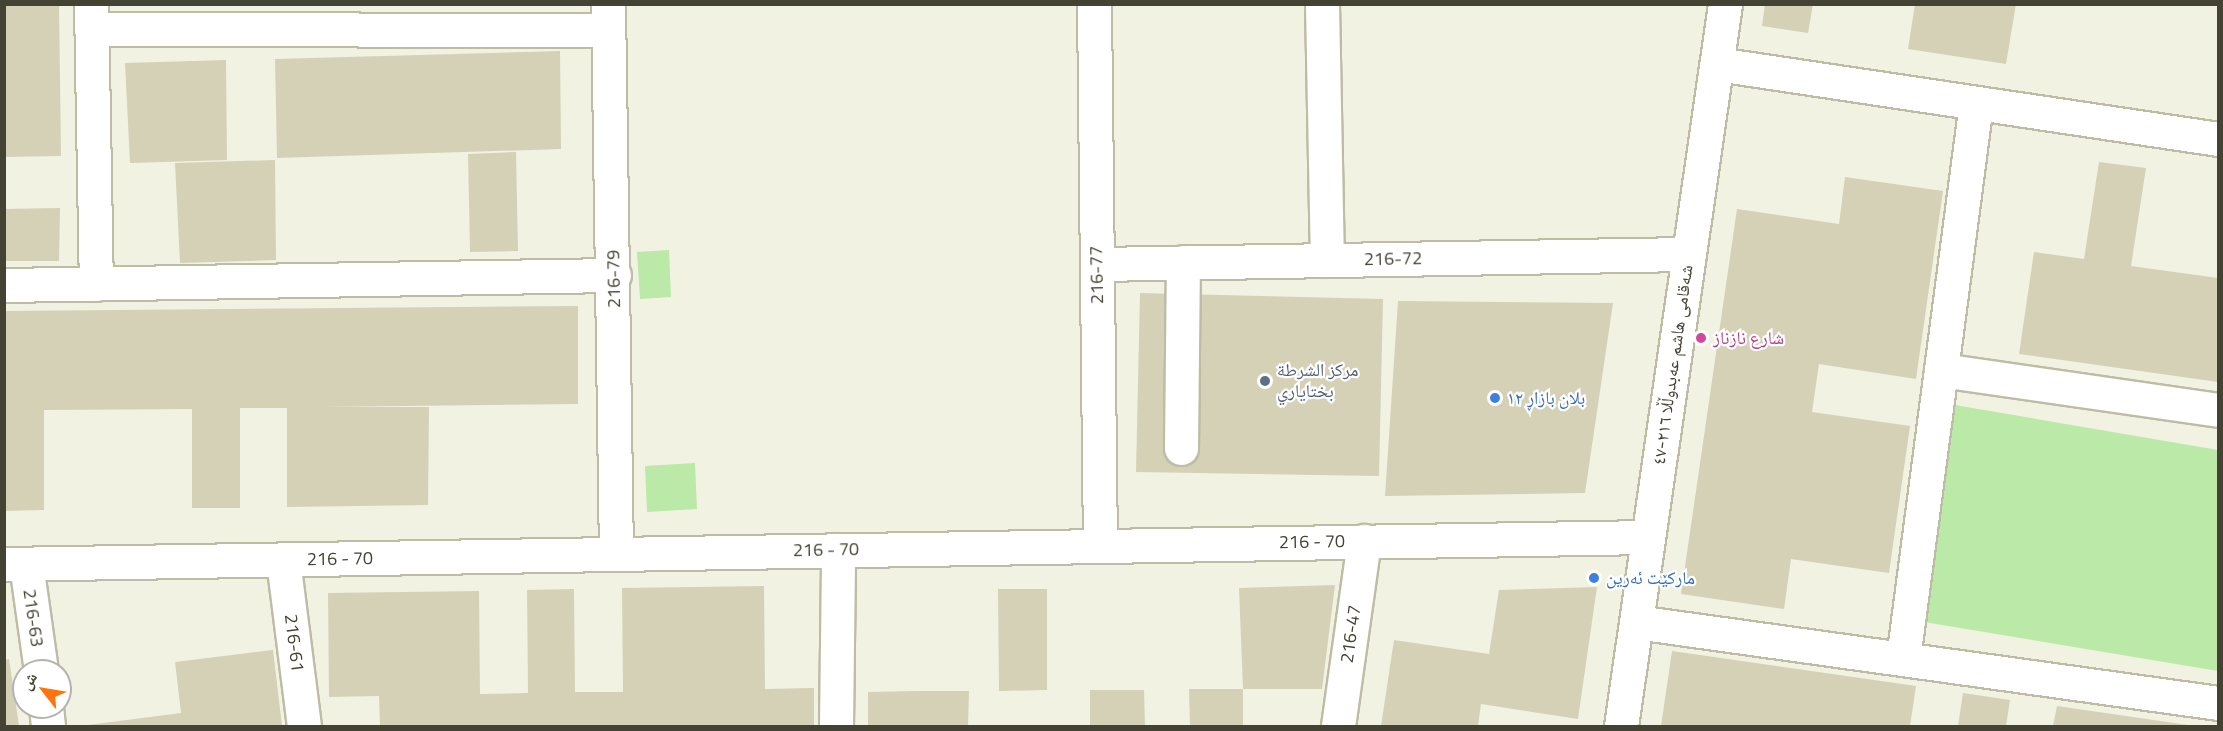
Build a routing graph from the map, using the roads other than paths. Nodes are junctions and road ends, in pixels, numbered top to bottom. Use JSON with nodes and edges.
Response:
{"nodes":[{"id":1,"x":1094,"y":4,"type":"edge"},
{"id":2,"x":1322,"y":4,"type":"edge"},
{"id":3,"x":1725,"y":4,"type":"edge"},
{"id":4,"x":91,"y":17,"type":"edge"},
{"id":5,"x":347,"y":17,"type":"edge"},
{"id":6,"x":608,"y":17,"type":"edge"},
{"id":7,"x":1717,"y":64,"type":"junction"},
{"id":8,"x":1976,"y":104,"type":"junction"},
{"id":9,"x":2218,"y":140,"type":"edge"},
{"id":10,"x":1689,"y":254,"type":"junction"},
{"id":11,"x":1327,"y":260,"type":"junction"},
{"id":12,"x":1183,"y":262,"type":"junction"},
{"id":13,"x":1097,"y":264,"type":"junction"},
{"id":14,"x":614,"y":275,"type":"junction"},
{"id":15,"x":96,"y":284,"type":"junction"},
{"id":16,"x":4,"y":285,"type":"edge"},
{"id":17,"x":1941,"y":370,"type":"junction"},
{"id":18,"x":2218,"y":410,"type":"edge"},
{"id":19,"x":1181,"y":448,"type":"dead end"},
{"id":20,"x":1648,"y":537,"type":"junction"},
{"id":21,"x":1364,"y":541,"type":"junction"},
{"id":22,"x":1100,"y":546,"type":"junction"},
{"id":23,"x":838,"y":550,"type":"junction"},
{"id":24,"x":616,"y":554,"type":"junction"},
{"id":25,"x":283,"y":560,"type":"junction"},
{"id":26,"x":15,"y":564,"type":"edge"},
{"id":27,"x":1636,"y":622,"type":"junction"},
{"id":28,"x":38,"y":659,"type":"edge"},
{"id":29,"x":1903,"y":659,"type":"junction"},
{"id":30,"x":2218,"y":703,"type":"edge"},
{"id":31,"x":304,"y":726,"type":"edge"},
{"id":32,"x":836,"y":726,"type":"edge"},
{"id":33,"x":1338,"y":726,"type":"edge"},
{"id":34,"x":1621,"y":726,"type":"edge"}],
"edges":[{"from":1,"to":13,"type":"street","name":"216-77"},
{"from":2,"to":11,"type":"street"},
{"from":3,"to":7,"type":"street","name":"شەقامی هاشم عەبدوڵڵا ٢١٦-٤٧"},
{"from":4,"to":5,"type":"street"},
{"from":4,"to":15,"type":"street"},
{"from":5,"to":6,"type":"street"},
{"from":6,"to":14,"type":"street","name":"216-79"},
{"from":7,"to":8,"type":"street"},
{"from":7,"to":10,"type":"street","name":"شەقامی هاشم عەبدوڵڵا ٢١٦-٤٧"},
{"from":8,"to":9,"type":"street"},
{"from":8,"to":17,"type":"street"},
{"from":10,"to":11,"type":"street","name":"216-72"},
{"from":10,"to":20,"type":"street","name":"شەقامی هاشم عەبدوڵڵا ٢١٦-٤٧"},
{"from":11,"to":12,"type":"street","name":"216-72"},
{"from":12,"to":13,"type":"street","name":"216-72"},
{"from":12,"to":19,"type":"street"},
{"from":13,"to":22,"type":"street","name":"216-77"},
{"from":14,"to":15,"type":"street"},
{"from":14,"to":24,"type":"street","name":"216-79"},
{"from":15,"to":16,"type":"street"},
{"from":17,"to":18,"type":"street"},
{"from":17,"to":29,"type":"street"},
{"from":20,"to":21,"type":"street","name":"216 - 70"},
{"from":20,"to":27,"type":"street","name":"شەقامی هاشم عەبدوڵڵا ٢١٦-٤٧"},
{"from":21,"to":22,"type":"street","name":"216 - 70"},
{"from":21,"to":33,"type":"street","name":"216-47"},
{"from":22,"to":23,"type":"street","name":"216 - 70"},
{"from":23,"to":24,"type":"street","name":"216 - 70"},
{"from":23,"to":32,"type":"street"},
{"from":24,"to":25,"type":"street","name":"216 - 70"},
{"from":25,"to":26,"type":"street","name":"216 - 70"},
{"from":25,"to":31,"type":"street","name":"216-61"},
{"from":26,"to":28,"type":"street","name":"216-63"},
{"from":27,"to":29,"type":"street"},
{"from":27,"to":34,"type":"street","name":"شەقامی هاشم عەبدوڵڵا ٢١٦-٤٧"},
{"from":29,"to":30,"type":"street"}]}
